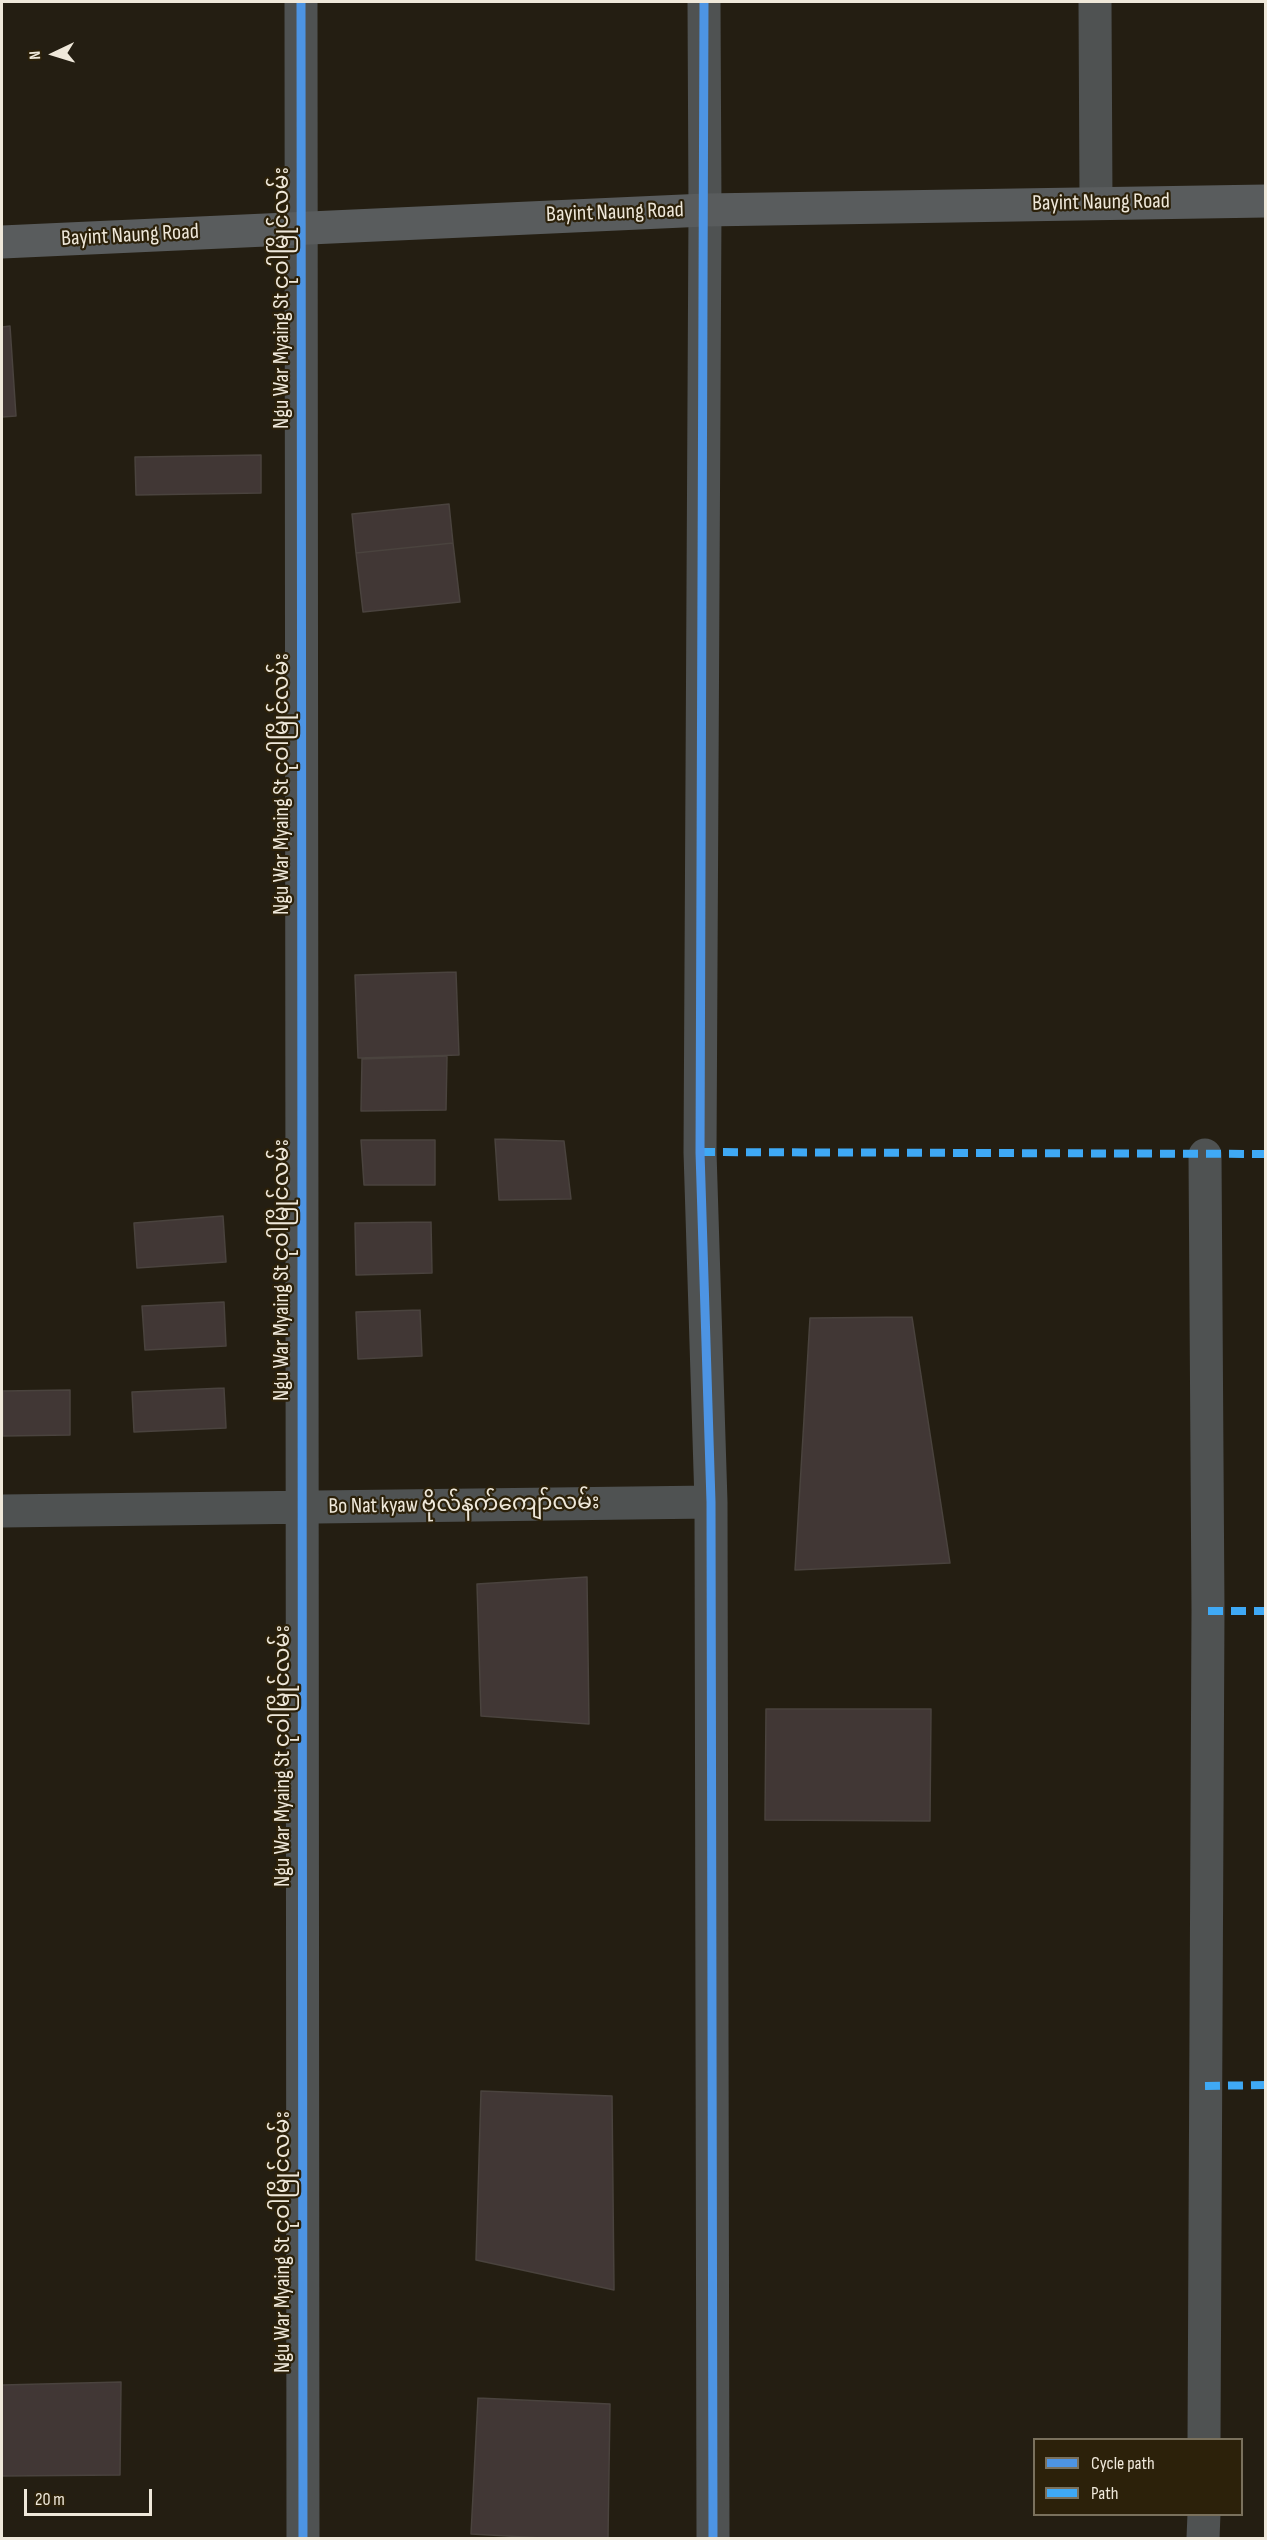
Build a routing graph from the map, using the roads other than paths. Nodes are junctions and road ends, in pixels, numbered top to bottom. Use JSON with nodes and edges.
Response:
{"nodes":[{"id":1,"x":301,"y":2,"type":"edge"},
{"id":2,"x":704,"y":2,"type":"edge"},
{"id":3,"x":1095,"y":2,"type":"edge"},
{"id":4,"x":1266,"y":201,"type":"edge"},
{"id":5,"x":1096,"y":202,"type":"junction"},
{"id":6,"x":705,"y":210,"type":"junction"},
{"id":7,"x":301,"y":227,"type":"junction"},
{"id":8,"x":2,"y":242,"type":"edge"},
{"id":9,"x":1205,"y":1155,"type":"dead end"},
{"id":10,"x":711,"y":1502,"type":"junction"},
{"id":11,"x":302,"y":1507,"type":"junction"},
{"id":12,"x":2,"y":1510,"type":"edge"},
{"id":13,"x":1204,"y":2438,"type":"edge"},
{"id":14,"x":1204,"y":2516,"type":"edge"},
{"id":15,"x":303,"y":2538,"type":"edge"},
{"id":16,"x":712,"y":2538,"type":"edge"},
{"id":17,"x":1203,"y":2538,"type":"edge"}],
"edges":[{"from":1,"to":7,"type":"street","name":"Ngu War Myaing St ငုဝါမြိုင်လမ်း"},
{"from":2,"to":6,"type":"street"},
{"from":3,"to":5,"type":"street"},
{"from":4,"to":5,"type":"main road","name":"Bayint Naung Road"},
{"from":5,"to":6,"type":"main road","name":"Bayint Naung Road"},
{"from":6,"to":7,"type":"main road","name":"Bayint Naung Road"},
{"from":6,"to":10,"type":"street"},
{"from":7,"to":8,"type":"main road","name":"Bayint Naung Road"},
{"from":7,"to":11,"type":"street","name":"Ngu War Myaing St ငုဝါမြိုင်လမ်း"},
{"from":9,"to":13,"type":"street"},
{"from":10,"to":11,"type":"street","name":"Bo Nat kyaw ဗိုလ်နက်ကျော်လမ်း"},
{"from":10,"to":16,"type":"street"},
{"from":11,"to":12,"type":"street","name":"Bo Nat kyaw ဗိုလ်နက်ကျော်လမ်း"},
{"from":11,"to":15,"type":"street","name":"Ngu War Myaing St ငုဝါမြိုင်လမ်း"},
{"from":14,"to":17,"type":"street"}]}
